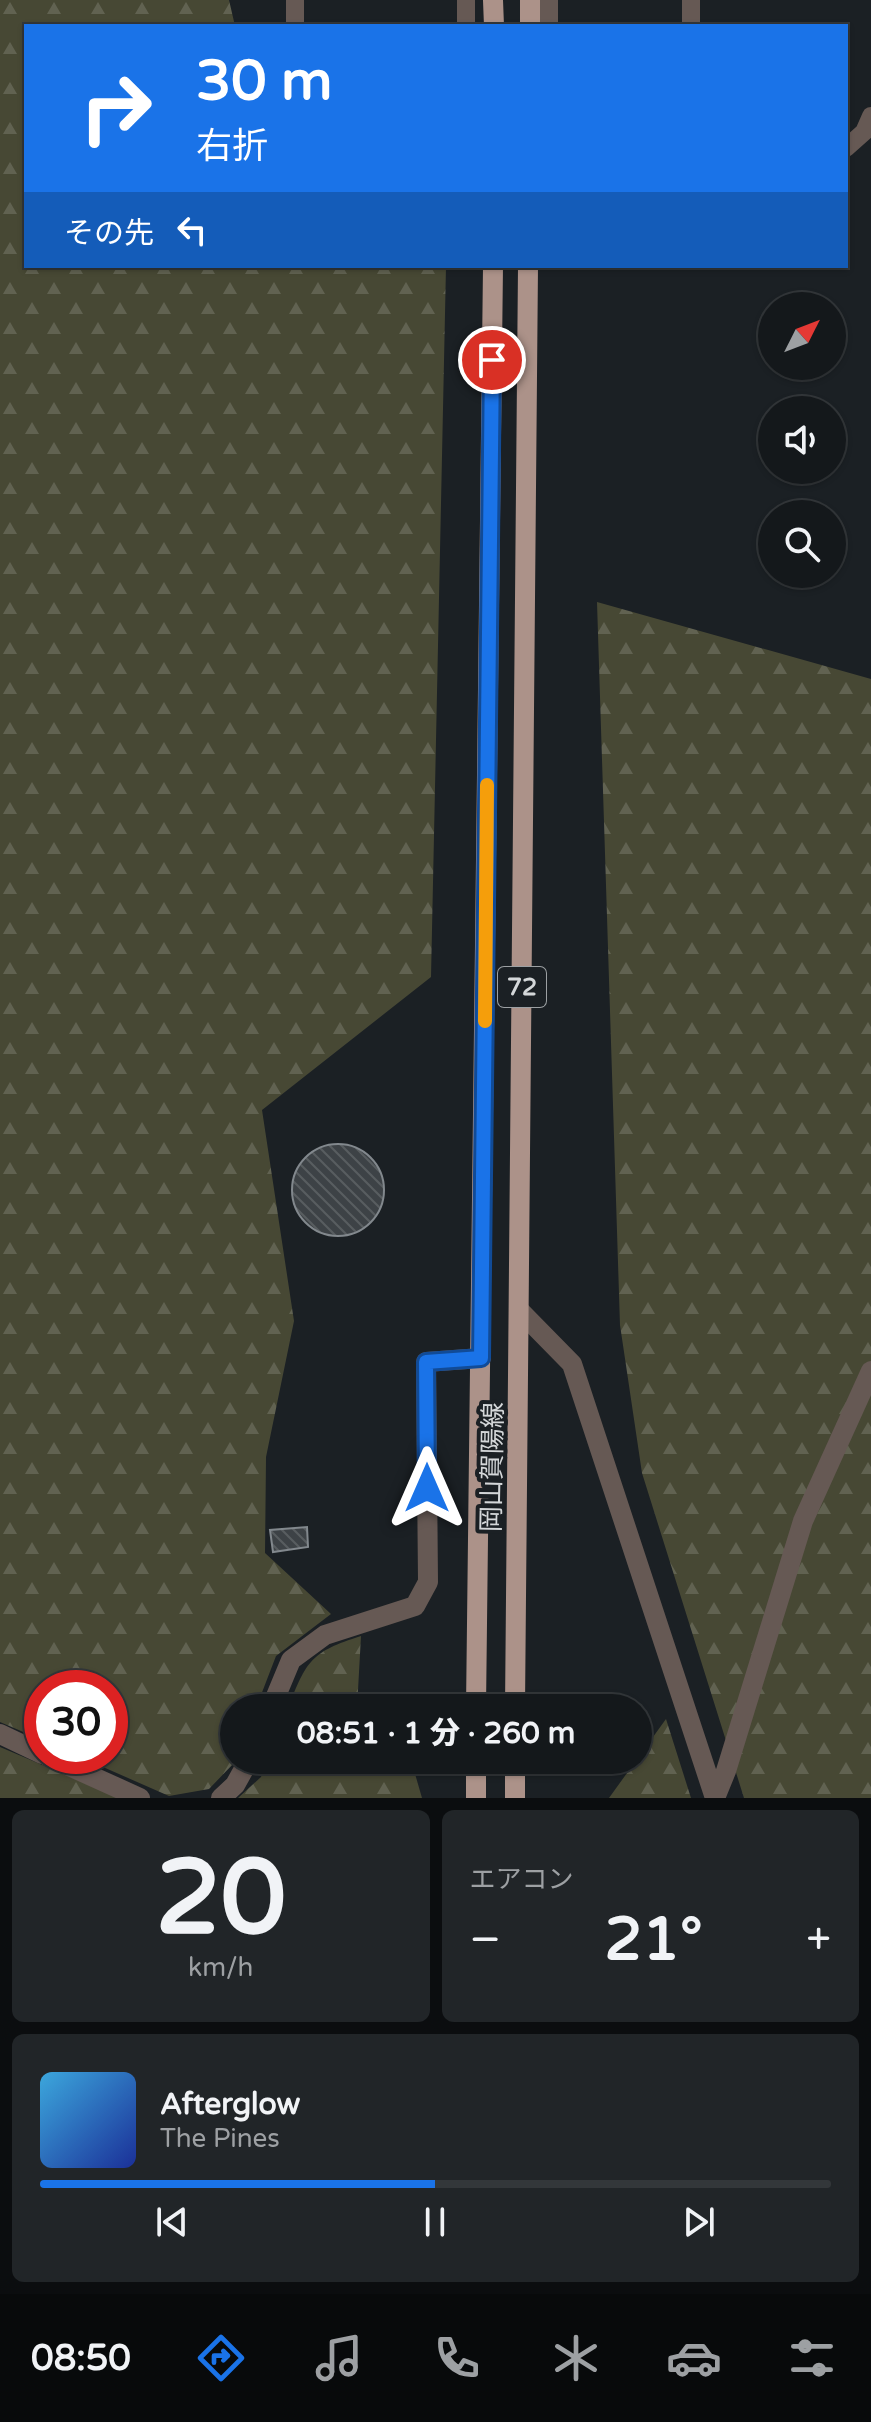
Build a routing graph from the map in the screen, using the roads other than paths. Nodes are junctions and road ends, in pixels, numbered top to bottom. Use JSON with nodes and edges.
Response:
{"nodes":[{"id":1,"x":295,"y":0,"type":"edge"},
{"id":2,"x":466,"y":0,"type":"edge"},
{"id":3,"x":493,"y":0,"type":"edge"},
{"id":4,"x":530,"y":0,"type":"edge"},
{"id":5,"x":549,"y":0,"type":"edge"},
{"id":6,"x":691,"y":0,"type":"edge"},
{"id":7,"x":295,"y":24,"type":"edge"},
{"id":8,"x":466,"y":24,"type":"edge"},
{"id":9,"x":494,"y":24,"type":"edge"},
{"id":10,"x":530,"y":24,"type":"edge"},
{"id":11,"x":549,"y":24,"type":"edge"},
{"id":12,"x":691,"y":24,"type":"edge"},
{"id":13,"x":871,"y":116,"type":"edge"},
{"id":14,"x":848,"y":146,"type":"edge"},
{"id":15,"x":493,"y":268,"type":"edge"},
{"id":16,"x":528,"y":268,"type":"edge"},
{"id":17,"x":519,"y":1310,"type":"junction"},
{"id":18,"x":481,"y":1358,"type":"junction"},
{"id":19,"x":871,"y":1371,"type":"edge"},
{"id":20,"x":277,"y":1694,"type":"edge"},
{"id":21,"x":476,"y":1694,"type":"edge"},
{"id":22,"x":515,"y":1694,"type":"edge"},
{"id":23,"x":0,"y":1734,"type":"edge"},
{"id":24,"x":24,"y":1745,"type":"edge"},
{"id":25,"x":87,"y":1774,"type":"edge"},
{"id":26,"x":241,"y":1774,"type":"edge"},
{"id":27,"x":476,"y":1774,"type":"edge"},
{"id":28,"x":515,"y":1774,"type":"edge"},
{"id":29,"x":140,"y":1798,"type":"edge"},
{"id":30,"x":221,"y":1798,"type":"edge"},
{"id":31,"x":476,"y":1798,"type":"edge"},
{"id":32,"x":515,"y":1798,"type":"edge"},
{"id":33,"x":715,"y":1798,"type":"edge"}],
"edges":[{"from":1,"to":7,"type":"lane"},
{"from":2,"to":8,"type":"lane"},
{"from":3,"to":9,"type":"main road"},
{"from":4,"to":10,"type":"main road"},
{"from":5,"to":11,"type":"lane"},
{"from":6,"to":12,"type":"lane"},
{"from":13,"to":14,"type":"lane"},
{"from":15,"to":18,"type":"main road","name":"岡山賀陽線","number":"72"},
{"from":16,"to":17,"type":"main road","name":"岡山賀陽線","number":"72"},
{"from":17,"to":22,"type":"main road","name":"岡山賀陽線","number":"72"},
{"from":17,"to":33,"type":"street"},
{"from":18,"to":20,"type":"street"},
{"from":18,"to":21,"type":"main road","name":"岡山賀陽線","number":"72"},
{"from":19,"to":33,"type":"street"},
{"from":23,"to":24,"type":"street"},
{"from":25,"to":29,"type":"street"},
{"from":26,"to":30,"type":"street"},
{"from":27,"to":31,"type":"main road"},
{"from":28,"to":32,"type":"main road"}]}
